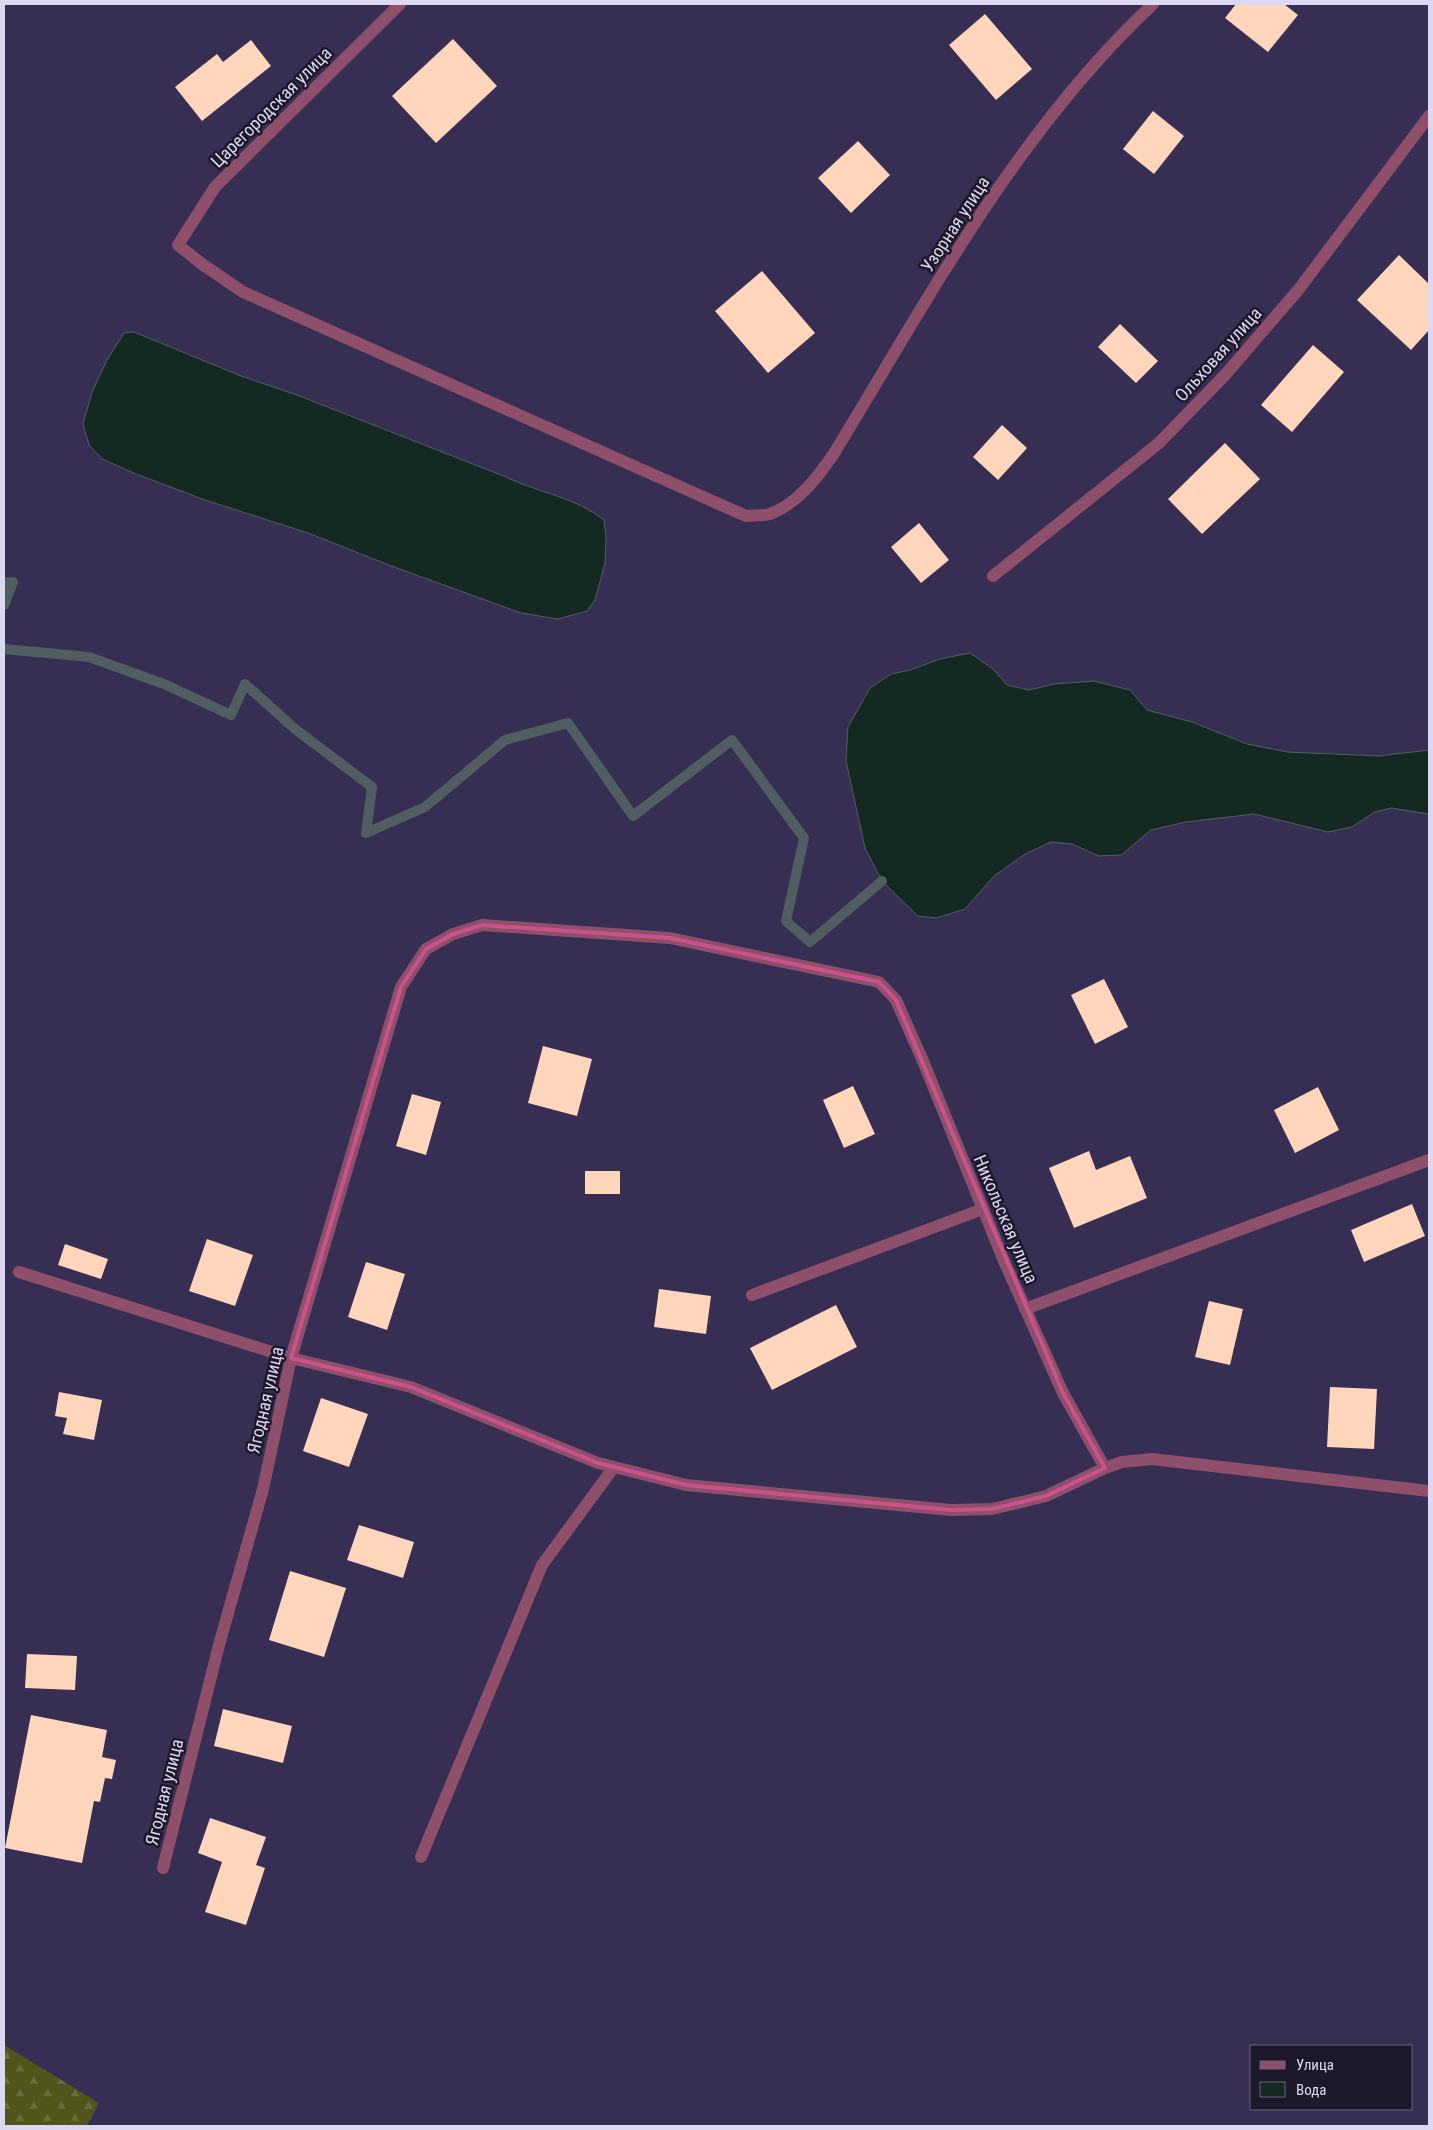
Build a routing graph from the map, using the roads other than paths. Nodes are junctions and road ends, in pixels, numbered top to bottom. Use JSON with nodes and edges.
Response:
{"nodes":[{"id":1,"x":400,"y":4,"type":"edge"},
{"id":2,"x":1153,"y":4,"type":"edge"},
{"id":3,"x":1429,"y":116,"type":"edge"},
{"id":4,"x":178,"y":245,"type":"joint"},
{"id":5,"x":993,"y":576,"type":"dead end"},
{"id":6,"x":879,"y":982,"type":"joint"},
{"id":7,"x":1429,"y":1160,"type":"edge"},
{"id":8,"x":982,"y":1209,"type":"junction"},
{"id":9,"x":19,"y":1272,"type":"dead end"},
{"id":10,"x":752,"y":1295,"type":"dead end"},
{"id":11,"x":1025,"y":1309,"type":"junction"},
{"id":12,"x":291,"y":1358,"type":"junction"},
{"id":13,"x":614,"y":1467,"type":"junction"},
{"id":14,"x":1105,"y":1468,"type":"junction"},
{"id":15,"x":1429,"y":1491,"type":"edge"},
{"id":16,"x":421,"y":1857,"type":"dead end"},
{"id":17,"x":164,"y":1868,"type":"dead end"}],
"edges":[{"from":1,"to":4,"type":"street","name":"Царегородская улица"},
{"from":2,"to":4,"type":"street","name":"Узорная улица"},
{"from":3,"to":5,"type":"street","name":"Ольховая улица"},
{"from":6,"to":8,"type":"street","name":"Никольская улица"},
{"from":6,"to":12,"type":"street","name":"Ягодная улица"},
{"from":7,"to":11,"type":"street"},
{"from":8,"to":10,"type":"street"},
{"from":8,"to":11,"type":"street","name":"Никольская улица"},
{"from":9,"to":12,"type":"street"},
{"from":11,"to":14,"type":"street","name":"Никольская улица"},
{"from":12,"to":13,"type":"street"},
{"from":12,"to":17,"type":"street","name":"Ягодная улица"},
{"from":13,"to":14,"type":"street"},
{"from":13,"to":16,"type":"street"},
{"from":14,"to":15,"type":"street"}]}
